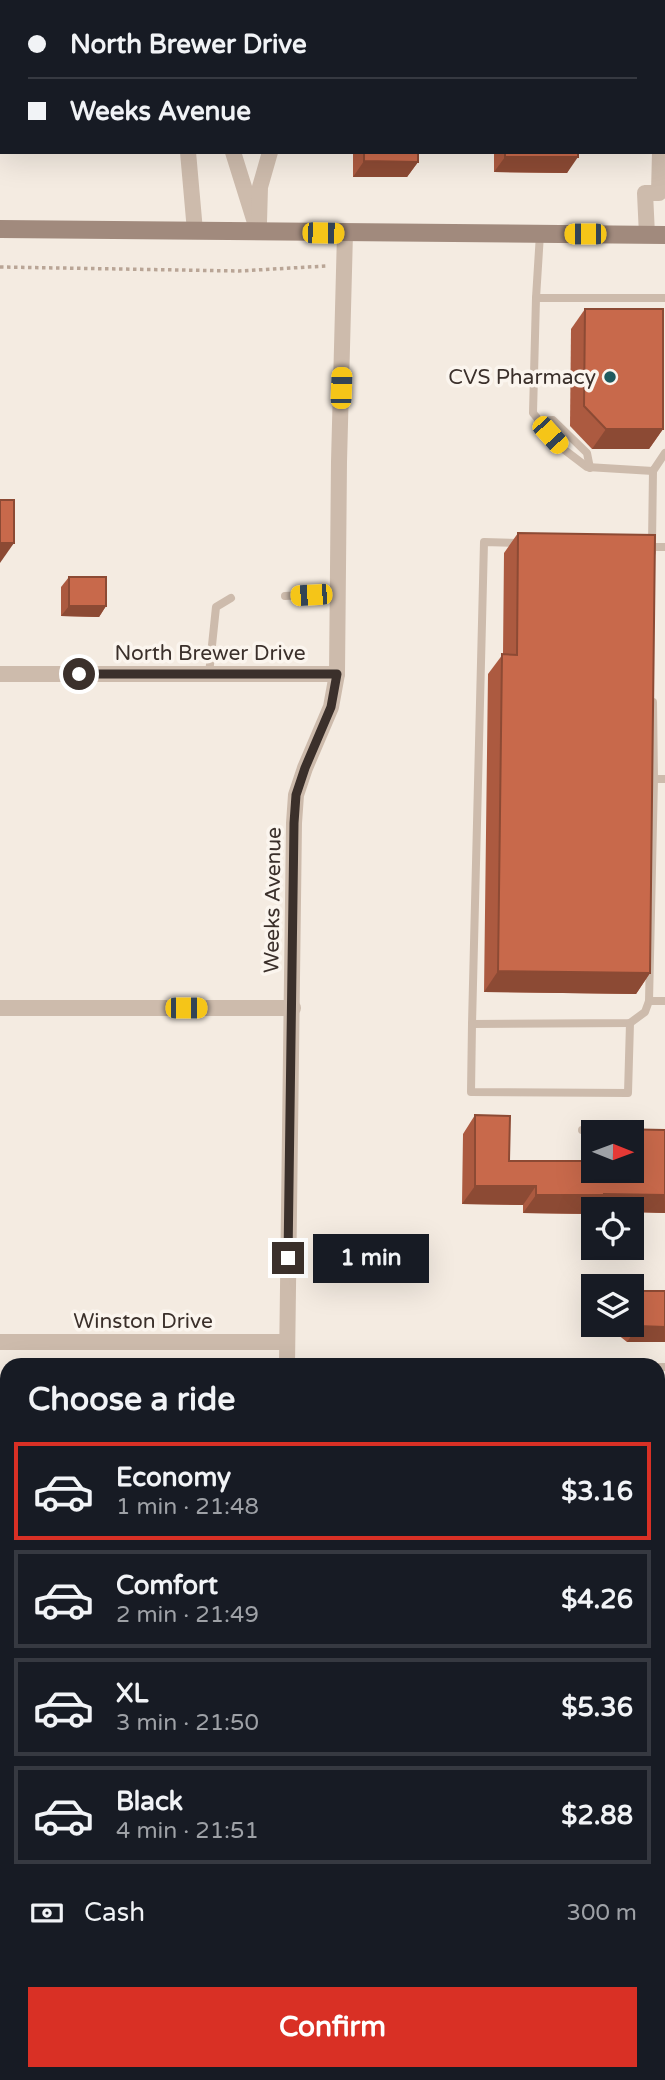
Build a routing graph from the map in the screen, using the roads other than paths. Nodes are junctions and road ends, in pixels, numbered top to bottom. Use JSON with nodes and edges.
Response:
{"nodes":[{"id":1,"x":188,"y":154,"type":"edge"},
{"id":2,"x":234,"y":154,"type":"edge"},
{"id":3,"x":269,"y":154,"type":"edge"},
{"id":4,"x":662,"y":171,"type":"edge"},
{"id":5,"x":0,"y":229,"type":"edge"},
{"id":6,"x":195,"y":231,"type":"junction"},
{"id":7,"x":258,"y":232,"type":"junction"},
{"id":8,"x":345,"y":233,"type":"junction"},
{"id":9,"x":540,"y":234,"type":"junction"},
{"id":10,"x":656,"y":235,"type":"edge"},
{"id":11,"x":536,"y":298,"type":"junction"},
{"id":12,"x":665,"y":298,"type":"edge"},
{"id":13,"x":538,"y":421,"type":"junction"},
{"id":14,"x":665,"y":453,"type":"edge"},
{"id":15,"x":590,"y":468,"type":"junction"},
{"id":16,"x":653,"y":471,"type":"junction"},
{"id":17,"x":536,"y":544,"type":"edge"},
{"id":18,"x":639,"y":547,"type":"edge"},
{"id":19,"x":652,"y":547,"type":"junction"},
{"id":20,"x":665,"y":547,"type":"edge"},
{"id":21,"x":652,"y":561,"type":"edge"},
{"id":22,"x":337,"y":593,"type":"junction"},
{"id":23,"x":285,"y":596,"type":"dead end"},
{"id":24,"x":231,"y":598,"type":"dead end"},
{"id":25,"x":0,"y":674,"type":"edge"},
{"id":26,"x":209,"y":674,"type":"junction"},
{"id":27,"x":337,"y":674,"type":"junction"},
{"id":28,"x":653,"y":697,"type":"edge"},
{"id":29,"x":654,"y":779,"type":"junction"},
{"id":30,"x":665,"y":779,"type":"edge"},
{"id":31,"x":649,"y":1001,"type":"junction"},
{"id":32,"x":665,"y":1001,"type":"edge"},
{"id":33,"x":0,"y":1008,"type":"edge"},
{"id":34,"x":293,"y":1008,"type":"junction"},
{"id":35,"x":630,"y":1023,"type":"junction"},
{"id":36,"x":472,"y":1024,"type":"junction"},
{"id":37,"x":0,"y":1342,"type":"edge"},
{"id":38,"x":287,"y":1342,"type":"junction"},
{"id":39,"x":287,"y":1358,"type":"edge"}],
"edges":[{"from":1,"to":6,"type":"street"},
{"from":2,"to":7,"type":"street"},
{"from":3,"to":7,"type":"street"},
{"from":4,"to":10,"type":"street"},
{"from":5,"to":6,"type":"main road"},
{"from":6,"to":7,"type":"main road"},
{"from":7,"to":8,"type":"main road"},
{"from":8,"to":9,"type":"main road"},
{"from":8,"to":22,"type":"street","name":"Weeks Avenue"},
{"from":9,"to":10,"type":"main road"},
{"from":9,"to":11,"type":"lane"},
{"from":11,"to":12,"type":"lane"},
{"from":11,"to":13,"type":"lane"},
{"from":13,"to":15,"type":"lane"},
{"from":13,"to":15,"type":"lane"},
{"from":14,"to":16,"type":"lane"},
{"from":15,"to":16,"type":"lane"},
{"from":16,"to":19,"type":"lane"},
{"from":17,"to":36,"type":"lane"},
{"from":18,"to":19,"type":"lane"},
{"from":19,"to":20,"type":"lane"},
{"from":19,"to":21,"type":"lane"},
{"from":22,"to":23,"type":"lane"},
{"from":22,"to":27,"type":"street","name":"Weeks Avenue"},
{"from":24,"to":26,"type":"lane"},
{"from":25,"to":26,"type":"street","name":"North Brewer Drive"},
{"from":26,"to":27,"type":"street","name":"North Brewer Drive"},
{"from":27,"to":34,"type":"street","name":"Weeks Avenue"},
{"from":28,"to":29,"type":"lane"},
{"from":29,"to":30,"type":"lane"},
{"from":29,"to":31,"type":"lane"},
{"from":31,"to":32,"type":"lane"},
{"from":31,"to":35,"type":"lane"},
{"from":33,"to":34,"type":"street"},
{"from":34,"to":38,"type":"street","name":"Weeks Avenue"},
{"from":35,"to":36,"type":"lane"},
{"from":35,"to":36,"type":"lane"},
{"from":37,"to":38,"type":"street","name":"Winston Drive"},
{"from":38,"to":39,"type":"street","name":"Weeks Avenue"}]}
